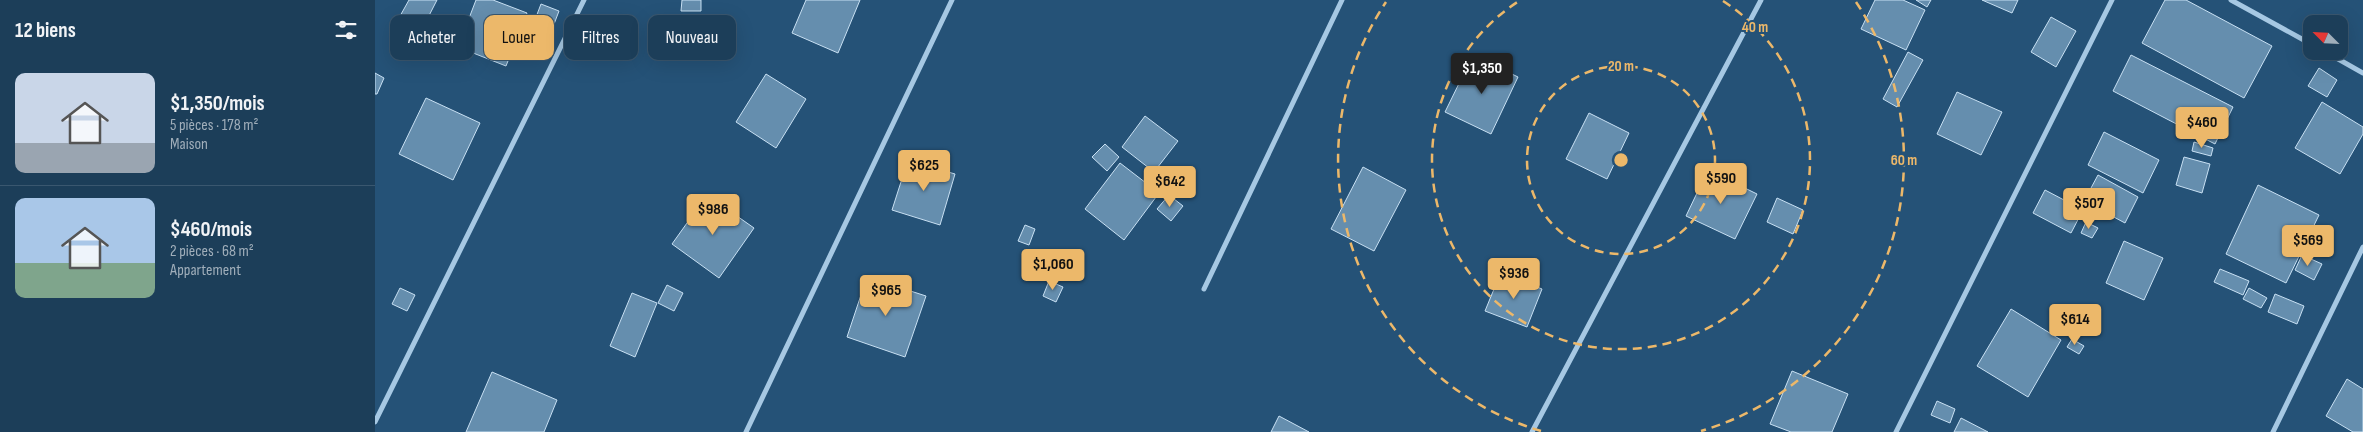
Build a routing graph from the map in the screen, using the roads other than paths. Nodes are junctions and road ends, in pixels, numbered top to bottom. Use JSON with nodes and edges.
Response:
{"nodes":[{"id":1,"x":584,"y":0,"type":"edge"},
{"id":2,"x":952,"y":0,"type":"edge"},
{"id":3,"x":1342,"y":0,"type":"edge"},
{"id":4,"x":1761,"y":0,"type":"edge"},
{"id":5,"x":2112,"y":0,"type":"edge"},
{"id":6,"x":2231,"y":0,"type":"edge"},
{"id":7,"x":2303,"y":40,"type":"edge"},
{"id":8,"x":2340,"y":60,"type":"edge"},
{"id":9,"x":2363,"y":73,"type":"edge"},
{"id":10,"x":2363,"y":247,"type":"edge"},
{"id":11,"x":1204,"y":289,"type":"dead end"},
{"id":12,"x":375,"y":422,"type":"edge"},
{"id":13,"x":746,"y":432,"type":"edge"},
{"id":14,"x":1532,"y":432,"type":"edge"},
{"id":15,"x":1897,"y":432,"type":"edge"},
{"id":16,"x":2273,"y":432,"type":"edge"}],
"edges":[{"from":1,"to":12,"type":"street"},
{"from":2,"to":13,"type":"street"},
{"from":3,"to":11,"type":"street"},
{"from":4,"to":14,"type":"street"},
{"from":5,"to":15,"type":"street"},
{"from":6,"to":7,"type":"street"},
{"from":8,"to":9,"type":"street"},
{"from":10,"to":16,"type":"street"}]}
